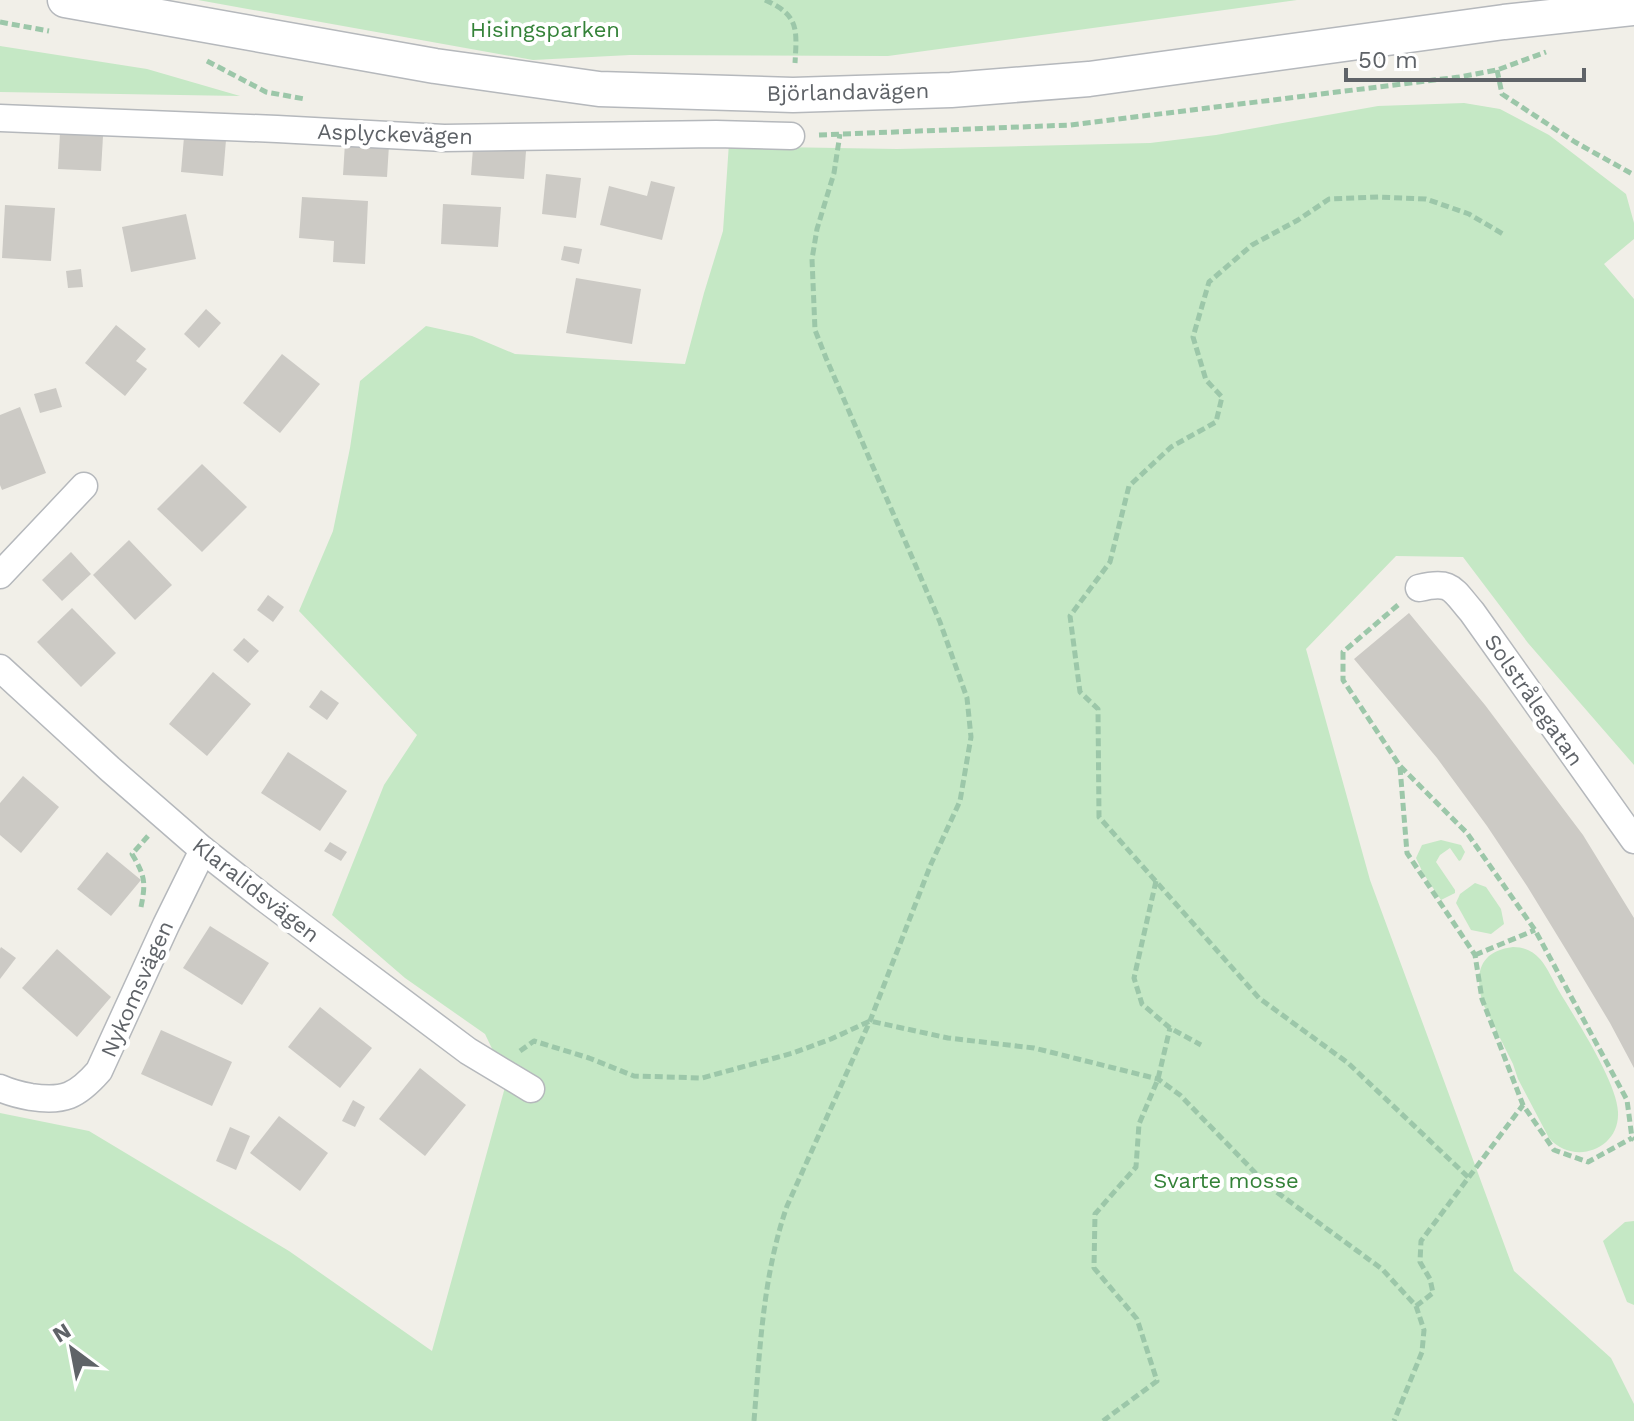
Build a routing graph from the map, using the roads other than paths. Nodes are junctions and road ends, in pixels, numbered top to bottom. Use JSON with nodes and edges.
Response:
{"nodes":[{"id":1,"x":65,"y":0,"type":"edge"},
{"id":2,"x":1634,"y":8,"type":"edge"},
{"id":3,"x":0,"y":118,"type":"edge"},
{"id":4,"x":791,"y":136,"type":"dead end"},
{"id":5,"x":84,"y":486,"type":"dead end"},
{"id":6,"x":0,"y":575,"type":"edge"},
{"id":7,"x":1419,"y":588,"type":"road end"},
{"id":8,"x":0,"y":668,"type":"edge"},
{"id":9,"x":1634,"y":840,"type":"edge"},
{"id":10,"x":203,"y":850,"type":"junction"},
{"id":11,"x":0,"y":1088,"type":"edge"},
{"id":12,"x":531,"y":1089,"type":"dead end"}],
"edges":[{"from":1,"to":2,"type":"street","name":"Björlandavägen"},
{"from":3,"to":4,"type":"street","name":"Asplyckevägen"},
{"from":5,"to":6,"type":"street"},
{"from":7,"to":9,"type":"street","name":"Solstrålegatan"},
{"from":8,"to":10,"type":"street","name":"Klaralidsvägen"},
{"from":10,"to":11,"type":"street","name":"Nykomsvägen"},
{"from":10,"to":12,"type":"street","name":"Klaralidsvägen"}]}
